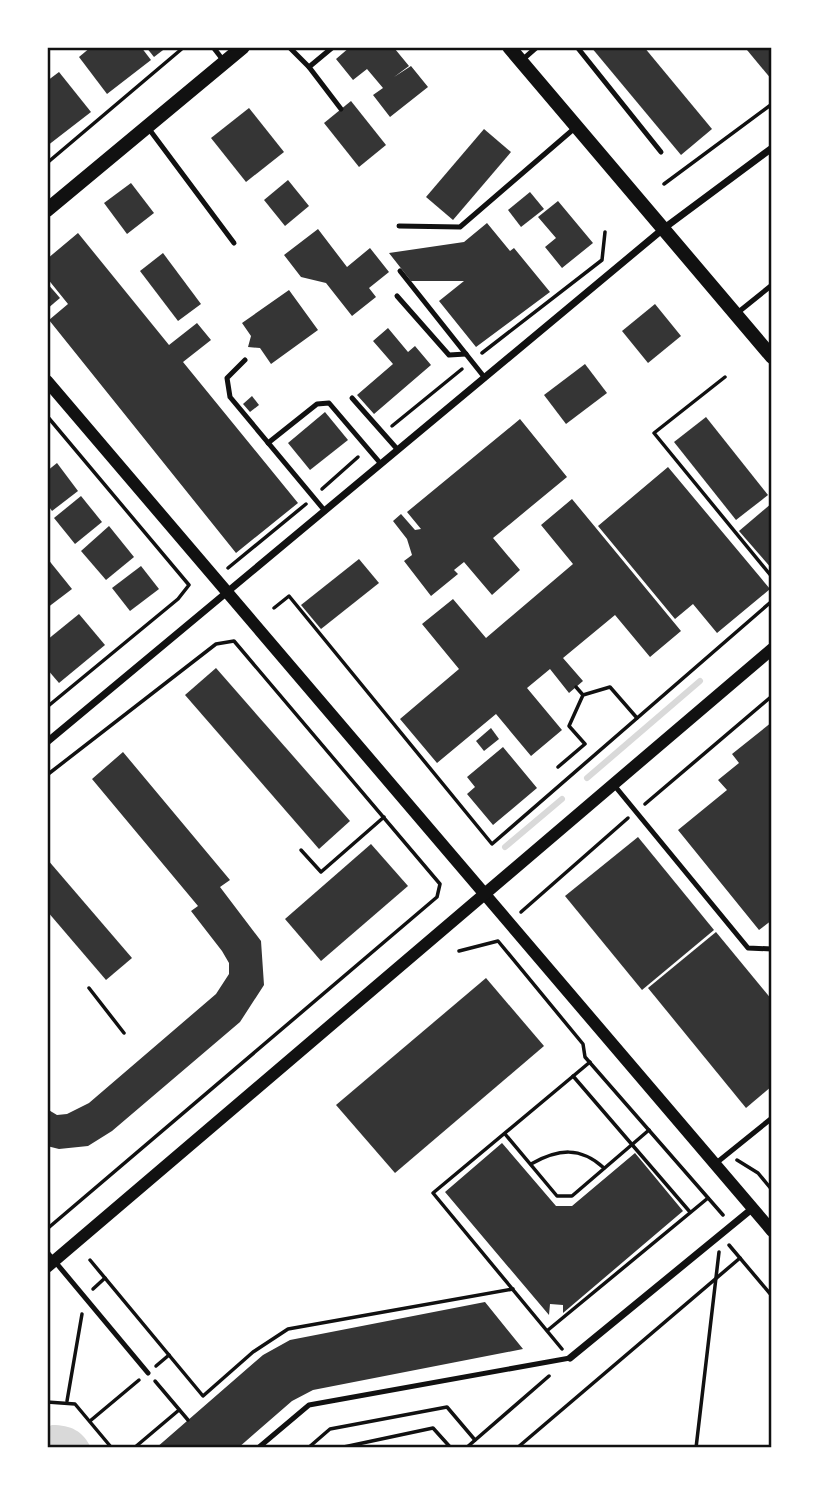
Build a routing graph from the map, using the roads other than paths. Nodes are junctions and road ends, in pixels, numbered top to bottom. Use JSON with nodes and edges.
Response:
{"nodes":[{"id":1,"x":213,"y":47,"type":"edge"},
{"id":2,"x":243,"y":47,"type":"edge"},
{"id":3,"x":289,"y":47,"type":"edge"},
{"id":4,"x":333,"y":47,"type":"edge"},
{"id":5,"x":509,"y":47,"type":"edge"},
{"id":6,"x":537,"y":47,"type":"edge"},
{"id":7,"x":577,"y":47,"type":"edge"},
{"id":8,"x":521,"y":61,"type":"junction"},
{"id":9,"x":225,"y":62,"type":"junction"},
{"id":10,"x":309,"y":67,"type":"junction"},
{"id":11,"x":341,"y":109,"type":"dead end"},
{"id":12,"x":576,"y":127,"type":"junction"},
{"id":13,"x":149,"y":129,"type":"junction"},
{"id":14,"x":772,"y":148,"type":"edge"},
{"id":15,"x":661,"y":152,"type":"dead end"},
{"id":16,"x":47,"y":210,"type":"edge"},
{"id":17,"x":399,"y":226,"type":"dead end"},
{"id":18,"x":663,"y":229,"type":"junction"},
{"id":19,"x":234,"y":243,"type":"dead end"},
{"id":20,"x":400,"y":271,"type":"dead end"},
{"id":21,"x":772,"y":285,"type":"edge"},
{"id":22,"x":397,"y":296,"type":"dead end"},
{"id":23,"x":736,"y":315,"type":"junction"},
{"id":24,"x":466,"y":354,"type":"junction"},
{"id":25,"x":772,"y":357,"type":"edge"},
{"id":26,"x":246,"y":360,"type":"dead end"},
{"id":27,"x":485,"y":377,"type":"junction"},
{"id":28,"x":47,"y":380,"type":"edge"},
{"id":29,"x":352,"y":398,"type":"dead end"},
{"id":30,"x":268,"y":443,"type":"junction"},
{"id":31,"x":398,"y":450,"type":"junction"},
{"id":32,"x":381,"y":464,"type":"junction"},
{"id":33,"x":325,"y":512,"type":"junction"},
{"id":34,"x":228,"y":593,"type":"junction"},
{"id":35,"x":772,"y":649,"type":"edge"},
{"id":36,"x":47,"y":741,"type":"edge"},
{"id":37,"x":614,"y":785,"type":"junction"},
{"id":38,"x":486,"y":895,"type":"junction"},
{"id":39,"x":772,"y":949,"type":"edge"},
{"id":40,"x":772,"y":1118,"type":"edge"},
{"id":41,"x":715,"y":1164,"type":"junction"},
{"id":42,"x":753,"y":1208,"type":"junction"},
{"id":43,"x":772,"y":1231,"type":"edge"},
{"id":44,"x":50,"y":1260,"type":"edge"},
{"id":45,"x":570,"y":1358,"type":"joint"},
{"id":46,"x":148,"y":1373,"type":"road end"},
{"id":47,"x":258,"y":1448,"type":"edge"}],
"edges":[{"from":1,"to":9,"type":"lane"},
{"from":2,"to":9,"type":"main road"},
{"from":3,"to":10,"type":"lane"},
{"from":4,"to":10,"type":"lane"},
{"from":5,"to":8,"type":"main road"},
{"from":6,"to":8,"type":"lane"},
{"from":7,"to":15,"type":"lane"},
{"from":8,"to":12,"type":"main road"},
{"from":9,"to":13,"type":"main road"},
{"from":10,"to":11,"type":"lane"},
{"from":12,"to":17,"type":"lane"},
{"from":12,"to":18,"type":"main road"},
{"from":13,"to":16,"type":"main road"},
{"from":13,"to":19,"type":"lane"},
{"from":14,"to":18,"type":"street"},
{"from":18,"to":23,"type":"main road"},
{"from":18,"to":27,"type":"street"},
{"from":20,"to":24,"type":"lane"},
{"from":21,"to":23,"type":"lane"},
{"from":22,"to":24,"type":"lane"},
{"from":23,"to":25,"type":"main road"},
{"from":24,"to":27,"type":"lane"},
{"from":26,"to":30,"type":"lane"},
{"from":27,"to":31,"type":"street"},
{"from":28,"to":34,"type":"street"},
{"from":29,"to":31,"type":"lane"},
{"from":30,"to":32,"type":"lane"},
{"from":30,"to":33,"type":"lane"},
{"from":31,"to":32,"type":"street"},
{"from":32,"to":33,"type":"street"},
{"from":33,"to":34,"type":"street"},
{"from":34,"to":36,"type":"street"},
{"from":34,"to":38,"type":"street"},
{"from":35,"to":37,"type":"street"},
{"from":37,"to":38,"type":"street"},
{"from":37,"to":39,"type":"lane"},
{"from":38,"to":41,"type":"street"},
{"from":38,"to":44,"type":"street"},
{"from":40,"to":41,"type":"lane"},
{"from":41,"to":42,"type":"street"},
{"from":42,"to":43,"type":"street"},
{"from":42,"to":45,"type":"street"},
{"from":44,"to":46,"type":"lane"},
{"from":45,"to":47,"type":"lane"}]}
